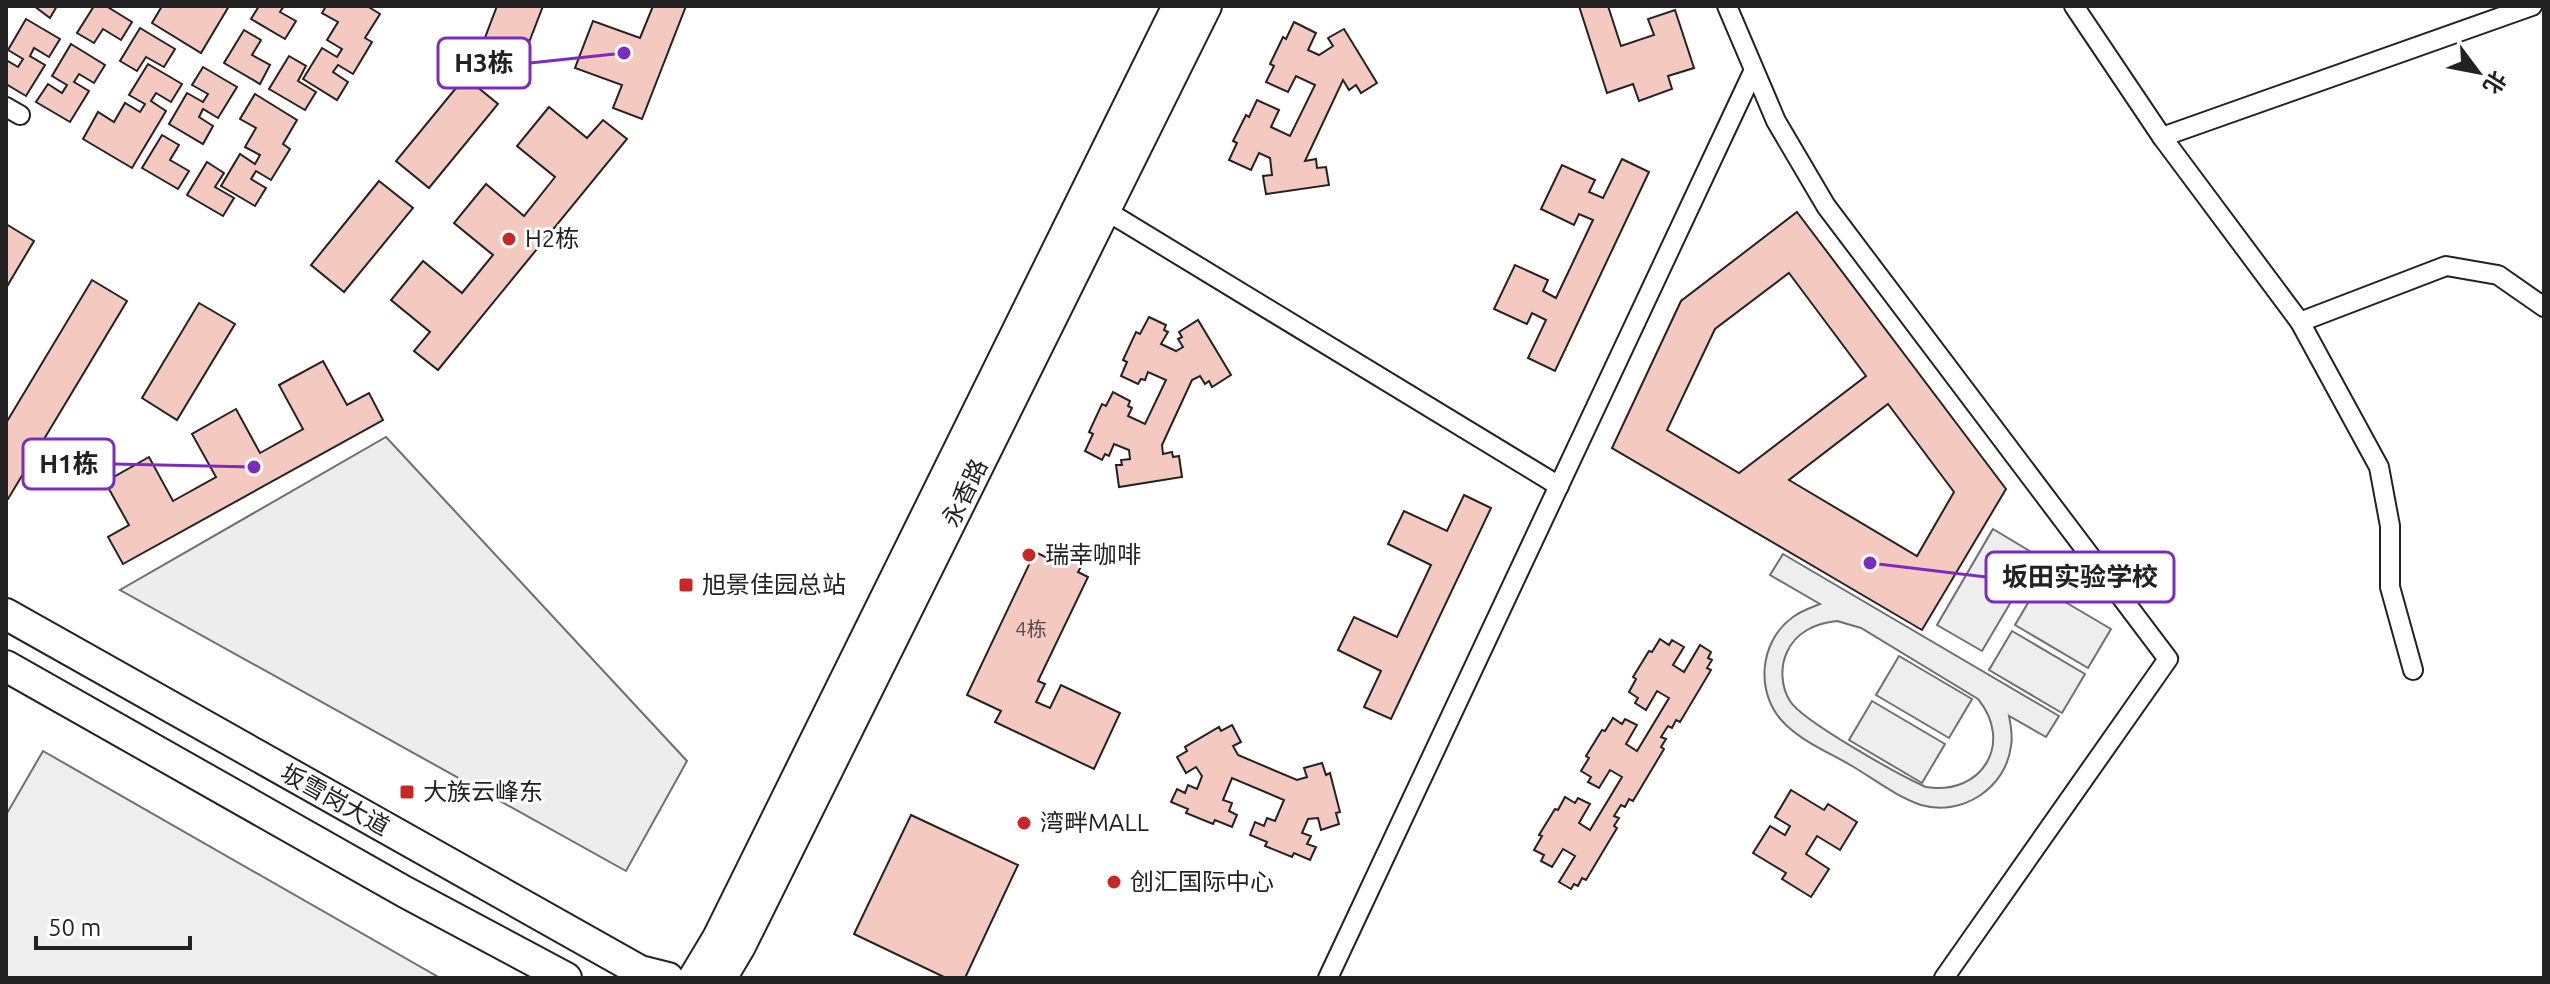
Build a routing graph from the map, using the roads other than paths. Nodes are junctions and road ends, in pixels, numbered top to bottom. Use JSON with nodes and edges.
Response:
{"nodes":[{"id":1,"x":1178,"y":6,"type":"edge"},
{"id":2,"x":1206,"y":6,"type":"edge"},
{"id":3,"x":1727,"y":6,"type":"edge"},
{"id":4,"x":2074,"y":6,"type":"edge"},
{"id":5,"x":2532,"y":6,"type":"edge"},
{"id":6,"x":1753,"y":72,"type":"junction"},
{"id":7,"x":2162,"y":137,"type":"junction"},
{"id":8,"x":1105,"y":210,"type":"junction"},
{"id":9,"x":2544,"y":307,"type":"edge"},
{"id":10,"x":2300,"y":322,"type":"junction"},
{"id":11,"x":1559,"y":486,"type":"junction"},
{"id":12,"x":6,"y":614,"type":"edge"},
{"id":13,"x":6,"y":666,"type":"edge"},
{"id":14,"x":2413,"y":670,"type":"dead end"},
{"id":15,"x":566,"y":978,"type":"edge"},
{"id":16,"x":668,"y":978,"type":"edge"},
{"id":17,"x":694,"y":978,"type":"edge"},
{"id":18,"x":721,"y":978,"type":"edge"},
{"id":19,"x":1328,"y":978,"type":"edge"},
{"id":20,"x":1944,"y":978,"type":"edge"}],
"edges":[{"from":1,"to":17,"type":"main road","name":"永香路"},
{"from":2,"to":8,"type":"main road","name":"永香路"},
{"from":3,"to":6,"type":"street"},
{"from":4,"to":7,"type":"street"},
{"from":5,"to":7,"type":"street"},
{"from":6,"to":11,"type":"street"},
{"from":6,"to":20,"type":"street"},
{"from":7,"to":10,"type":"street"},
{"from":8,"to":11,"type":"street"},
{"from":8,"to":18,"type":"main road","name":"永香路"},
{"from":9,"to":10,"type":"street"},
{"from":10,"to":14,"type":"street"},
{"from":11,"to":19,"type":"street"},
{"from":12,"to":16,"type":"main road","name":"坂雪岗大道"},
{"from":13,"to":15,"type":"main road","name":"坂雪岗大道"}]}
